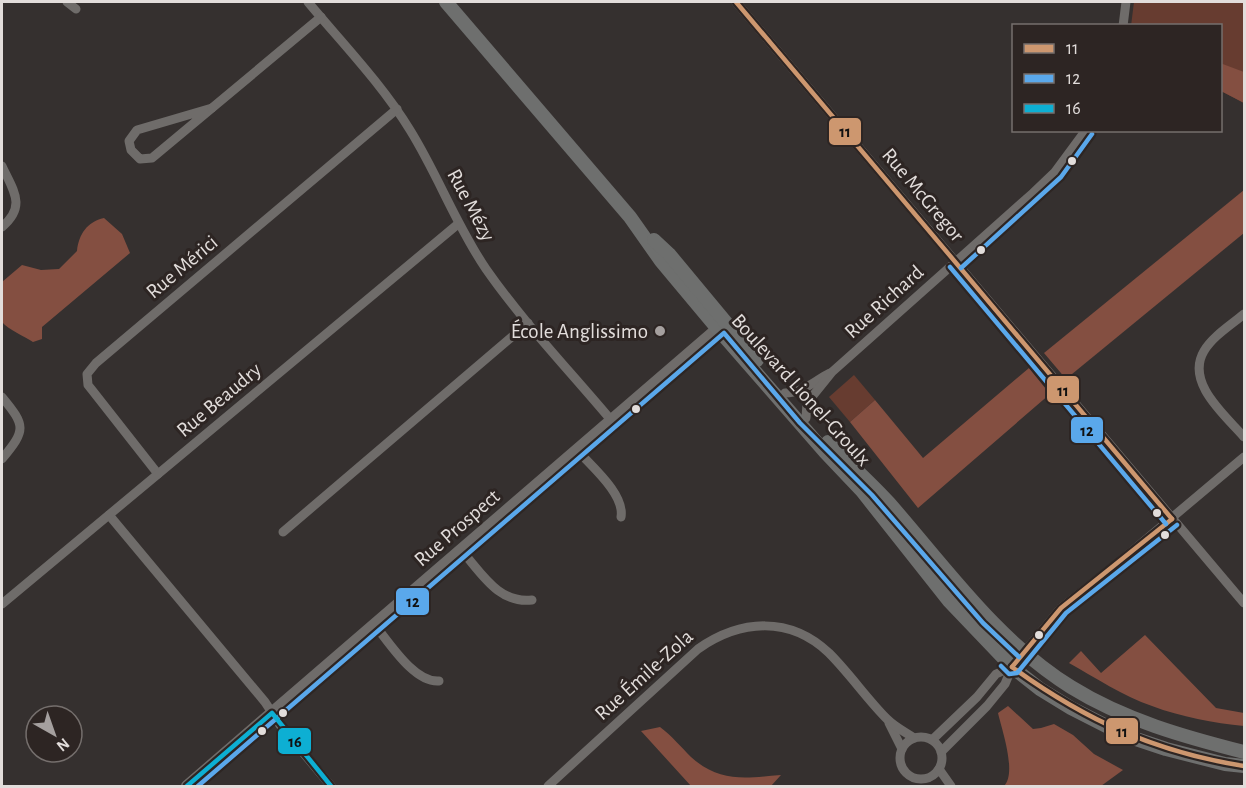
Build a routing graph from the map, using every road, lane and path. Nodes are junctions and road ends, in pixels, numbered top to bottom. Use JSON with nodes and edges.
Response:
{"nodes":[{"id":1,"x":67,"y":2,"type":"edge"},
{"id":2,"x":308,"y":2,"type":"edge"},
{"id":3,"x":446,"y":2,"type":"edge"},
{"id":4,"x":736,"y":2,"type":"edge"},
{"id":5,"x":1126,"y":2,"type":"edge"},
{"id":6,"x":76,"y":9,"type":"dead end"},
{"id":7,"x":321,"y":17,"type":"junction"},
{"id":8,"x":1123,"y":24,"type":"edge"},
{"id":9,"x":212,"y":108,"type":"junction"},
{"id":10,"x":397,"y":109,"type":"junction"},
{"id":11,"x":1085,"y":132,"type":"edge"},
{"id":12,"x":2,"y":166,"type":"edge"},
{"id":13,"x":458,"y":224,"type":"junction"},
{"id":14,"x":2,"y":227,"type":"edge"},
{"id":15,"x":956,"y":262,"type":"junction"},
{"id":16,"x":1245,"y":314,"type":"edge"},
{"id":17,"x":528,"y":323,"type":"junction"},
{"id":18,"x":721,"y":325,"type":"junction"},
{"id":19,"x":832,"y":372,"type":"junction"},
{"id":20,"x":785,"y":393,"type":"junction"},
{"id":21,"x":2,"y":397,"type":"edge"},
{"id":22,"x":806,"y":418,"type":"junction"},
{"id":23,"x":611,"y":420,"type":"junction"},
{"id":24,"x":1245,"y":437,"type":"edge"},
{"id":25,"x":577,"y":450,"type":"junction"},
{"id":26,"x":1245,"y":458,"type":"edge"},
{"id":27,"x":2,"y":459,"type":"edge"},
{"id":28,"x":158,"y":474,"type":"junction"},
{"id":29,"x":109,"y":515,"type":"junction"},
{"id":30,"x":621,"y":517,"type":"dead end"},
{"id":31,"x":1172,"y":519,"type":"junction"},
{"id":32,"x":283,"y":532,"type":"dead end"},
{"id":33,"x":461,"y":550,"type":"junction"},
{"id":34,"x":531,"y":600,"type":"dead end"},
{"id":35,"x":1245,"y":603,"type":"edge"},
{"id":36,"x":2,"y":604,"type":"edge"},
{"id":37,"x":374,"y":624,"type":"junction"},
{"id":38,"x":1024,"y":652,"type":"junction"},
{"id":39,"x":1012,"y":667,"type":"junction"},
{"id":40,"x":439,"y":681,"type":"dead end"},
{"id":41,"x":272,"y":713,"type":"junction"},
{"id":42,"x":888,"y":720,"type":"junction"},
{"id":43,"x":914,"y":738,"type":"junction"},
{"id":44,"x":932,"y":740,"type":"junction"},
{"id":45,"x":902,"y":749,"type":"junction"},
{"id":46,"x":941,"y":752,"type":"junction"},
{"id":47,"x":1245,"y":752,"type":"edge"},
{"id":48,"x":1245,"y":766,"type":"edge"},
{"id":49,"x":939,"y":769,"type":"junction"},
{"id":50,"x":927,"y":779,"type":"junction"},
{"id":51,"x":187,"y":786,"type":"edge"},
{"id":52,"x":331,"y":786,"type":"edge"},
{"id":53,"x":548,"y":786,"type":"edge"},
{"id":54,"x":935,"y":786,"type":"edge"},
{"id":55,"x":951,"y":786,"type":"edge"}],
"edges":[{"from":1,"to":6,"type":"street"},
{"from":2,"to":7,"type":"street","name":"Rue Mézy"},
{"from":3,"to":18,"type":"main road","name":"Boulevard Lionel-Groulx"},
{"from":4,"to":15,"type":"street","name":"Rue McGregor"},
{"from":5,"to":8,"type":"street"},
{"from":7,"to":9,"type":"street"},
{"from":7,"to":10,"type":"street","name":"Rue Mézy"},
{"from":9,"to":9,"type":"street"},
{"from":10,"to":13,"type":"street","name":"Rue Mézy"},
{"from":10,"to":28,"type":"street","name":"Rue Mérici"},
{"from":11,"to":15,"type":"street","name":"Rue Richard"},
{"from":12,"to":14,"type":"street"},
{"from":13,"to":17,"type":"street","name":"Rue Mézy"},
{"from":13,"to":28,"type":"street","name":"Rue Beaudry"},
{"from":15,"to":19,"type":"street","name":"Rue Richard"},
{"from":15,"to":31,"type":"street","name":"Rue McGregor"},
{"from":16,"to":24,"type":"street"},
{"from":17,"to":23,"type":"street","name":"Rue Mézy"},
{"from":17,"to":32,"type":"street"},
{"from":18,"to":20,"type":"main road","name":"Boulevard Lionel-Groulx"},
{"from":18,"to":23,"type":"street","name":"Rue Prospect"},
{"from":18,"to":39,"type":"main road","name":"Boulevard Lionel-Groulx"},
{"from":19,"to":20,"type":"street","name":"Rue Richard"},
{"from":19,"to":22,"type":"street","name":"Rue Richard"},
{"from":20,"to":22,"type":"main road","name":"Boulevard Lionel-Groulx"},
{"from":21,"to":27,"type":"street"},
{"from":22,"to":38,"type":"main road","name":"Boulevard Lionel-Groulx"},
{"from":23,"to":25,"type":"street","name":"Rue Prospect"},
{"from":25,"to":30,"type":"street"},
{"from":25,"to":33,"type":"street","name":"Rue Prospect"},
{"from":26,"to":31,"type":"street"},
{"from":28,"to":29,"type":"street","name":"Rue Beaudry"},
{"from":29,"to":36,"type":"street","name":"Rue Beaudry"},
{"from":29,"to":41,"type":"street"},
{"from":31,"to":35,"type":"street","name":"Rue McGregor"},
{"from":31,"to":38,"type":"street"},
{"from":33,"to":34,"type":"street"},
{"from":33,"to":37,"type":"street","name":"Rue Prospect"},
{"from":37,"to":40,"type":"street"},
{"from":37,"to":41,"type":"street","name":"Rue Prospect"},
{"from":38,"to":39,"type":"street"},
{"from":38,"to":47,"type":"main road","name":"Boulevard Lionel-Groulx"},
{"from":39,"to":44,"type":"street"},
{"from":39,"to":46,"type":"street"},
{"from":39,"to":48,"type":"main road","name":"Boulevard Lionel-Groulx"},
{"from":41,"to":51,"type":"street","name":"Rue Prospect"},
{"from":41,"to":52,"type":"street"},
{"from":42,"to":43,"type":"street","name":"Rue Émile-Zola"},
{"from":42,"to":45,"type":"street","name":"Rue Émile-Zola"},
{"from":42,"to":53,"type":"street","name":"Rue Émile-Zola"},
{"from":43,"to":44,"type":"street"},
{"from":43,"to":45,"type":"street"},
{"from":44,"to":46,"type":"street"},
{"from":45,"to":50,"type":"street"},
{"from":46,"to":49,"type":"street"},
{"from":49,"to":50,"type":"street"},
{"from":49,"to":55,"type":"street"},
{"from":50,"to":54,"type":"street"}]}
